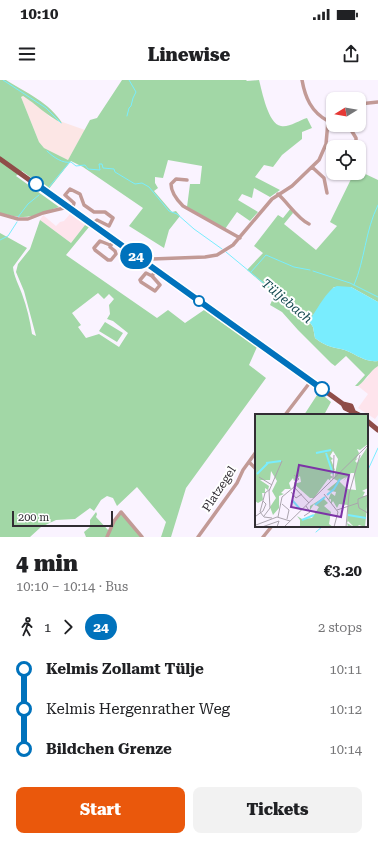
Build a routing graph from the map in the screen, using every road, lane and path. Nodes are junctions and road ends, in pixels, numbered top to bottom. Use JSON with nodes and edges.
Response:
{"nodes":[{"id":1,"x":302,"y":80,"type":"edge"},
{"id":2,"x":378,"y":102,"type":"edge"},
{"id":3,"x":366,"y":103,"type":"edge"},
{"id":4,"x":326,"y":119,"type":"edge"},
{"id":5,"x":326,"y":132,"type":"edge"},
{"id":6,"x":0,"y":159,"type":"edge"},
{"id":7,"x":312,"y":167,"type":"junction"},
{"id":8,"x":187,"y":180,"type":"dead end"},
{"id":9,"x":326,"y":193,"type":"dead end"},
{"id":10,"x":278,"y":194,"type":"junction"},
{"id":11,"x":70,"y":208,"type":"junction"},
{"id":12,"x":0,"y":214,"type":"edge"},
{"id":13,"x":92,"y":224,"type":"junction"},
{"id":14,"x":309,"y":224,"type":"dead end"},
{"id":15,"x":240,"y":238,"type":"junction"},
{"id":16,"x":112,"y":243,"type":"junction"},
{"id":17,"x":145,"y":263,"type":"junction"},
{"id":18,"x":156,"y":270,"type":"junction"},
{"id":19,"x":152,"y":276,"type":"junction"},
{"id":20,"x":311,"y":381,"type":"junction"},
{"id":21,"x":286,"y":414,"type":"edge"},
{"id":22,"x":358,"y":414,"type":"edge"},
{"id":23,"x":368,"y":422,"type":"edge"},
{"id":24,"x":378,"y":430,"type":"edge"},
{"id":25,"x":255,"y":453,"type":"edge"},
{"id":26,"x":249,"y":462,"type":"junction"},
{"id":27,"x":255,"y":468,"type":"edge"},
{"id":28,"x":271,"y":527,"type":"edge"},
{"id":29,"x":107,"y":537,"type":"edge"},
{"id":30,"x":142,"y":537,"type":"edge"},
{"id":31,"x":198,"y":537,"type":"edge"},
{"id":32,"x":263,"y":537,"type":"edge"}],
"edges":[{"from":1,"to":4,"type":"street"},
{"from":2,"to":3,"type":"street"},
{"from":5,"to":7,"type":"street"},
{"from":6,"to":11,"type":"main road"},
{"from":7,"to":9,"type":"street"},
{"from":7,"to":10,"type":"street"},
{"from":8,"to":15,"type":"street"},
{"from":10,"to":14,"type":"street"},
{"from":10,"to":15,"type":"street"},
{"from":11,"to":12,"type":"street"},
{"from":11,"to":13,"type":"main road"},
{"from":11,"to":13,"type":"street"},
{"from":13,"to":16,"type":"main road"},
{"from":15,"to":17,"type":"street"},
{"from":16,"to":16,"type":"street"},
{"from":16,"to":17,"type":"main road"},
{"from":17,"to":18,"type":"main road"},
{"from":18,"to":19,"type":"street"},
{"from":18,"to":20,"type":"main road"},
{"from":19,"to":19,"type":"street"},
{"from":20,"to":21,"type":"street"},
{"from":20,"to":22,"type":"main road"},
{"from":23,"to":24,"type":"main road"},
{"from":25,"to":26,"type":"street","name":"Platzegel"},
{"from":26,"to":27,"type":"street"},
{"from":26,"to":31,"type":"street","name":"Platzegel"},
{"from":28,"to":32,"type":"street"},
{"from":29,"to":30,"type":"street"}]}
